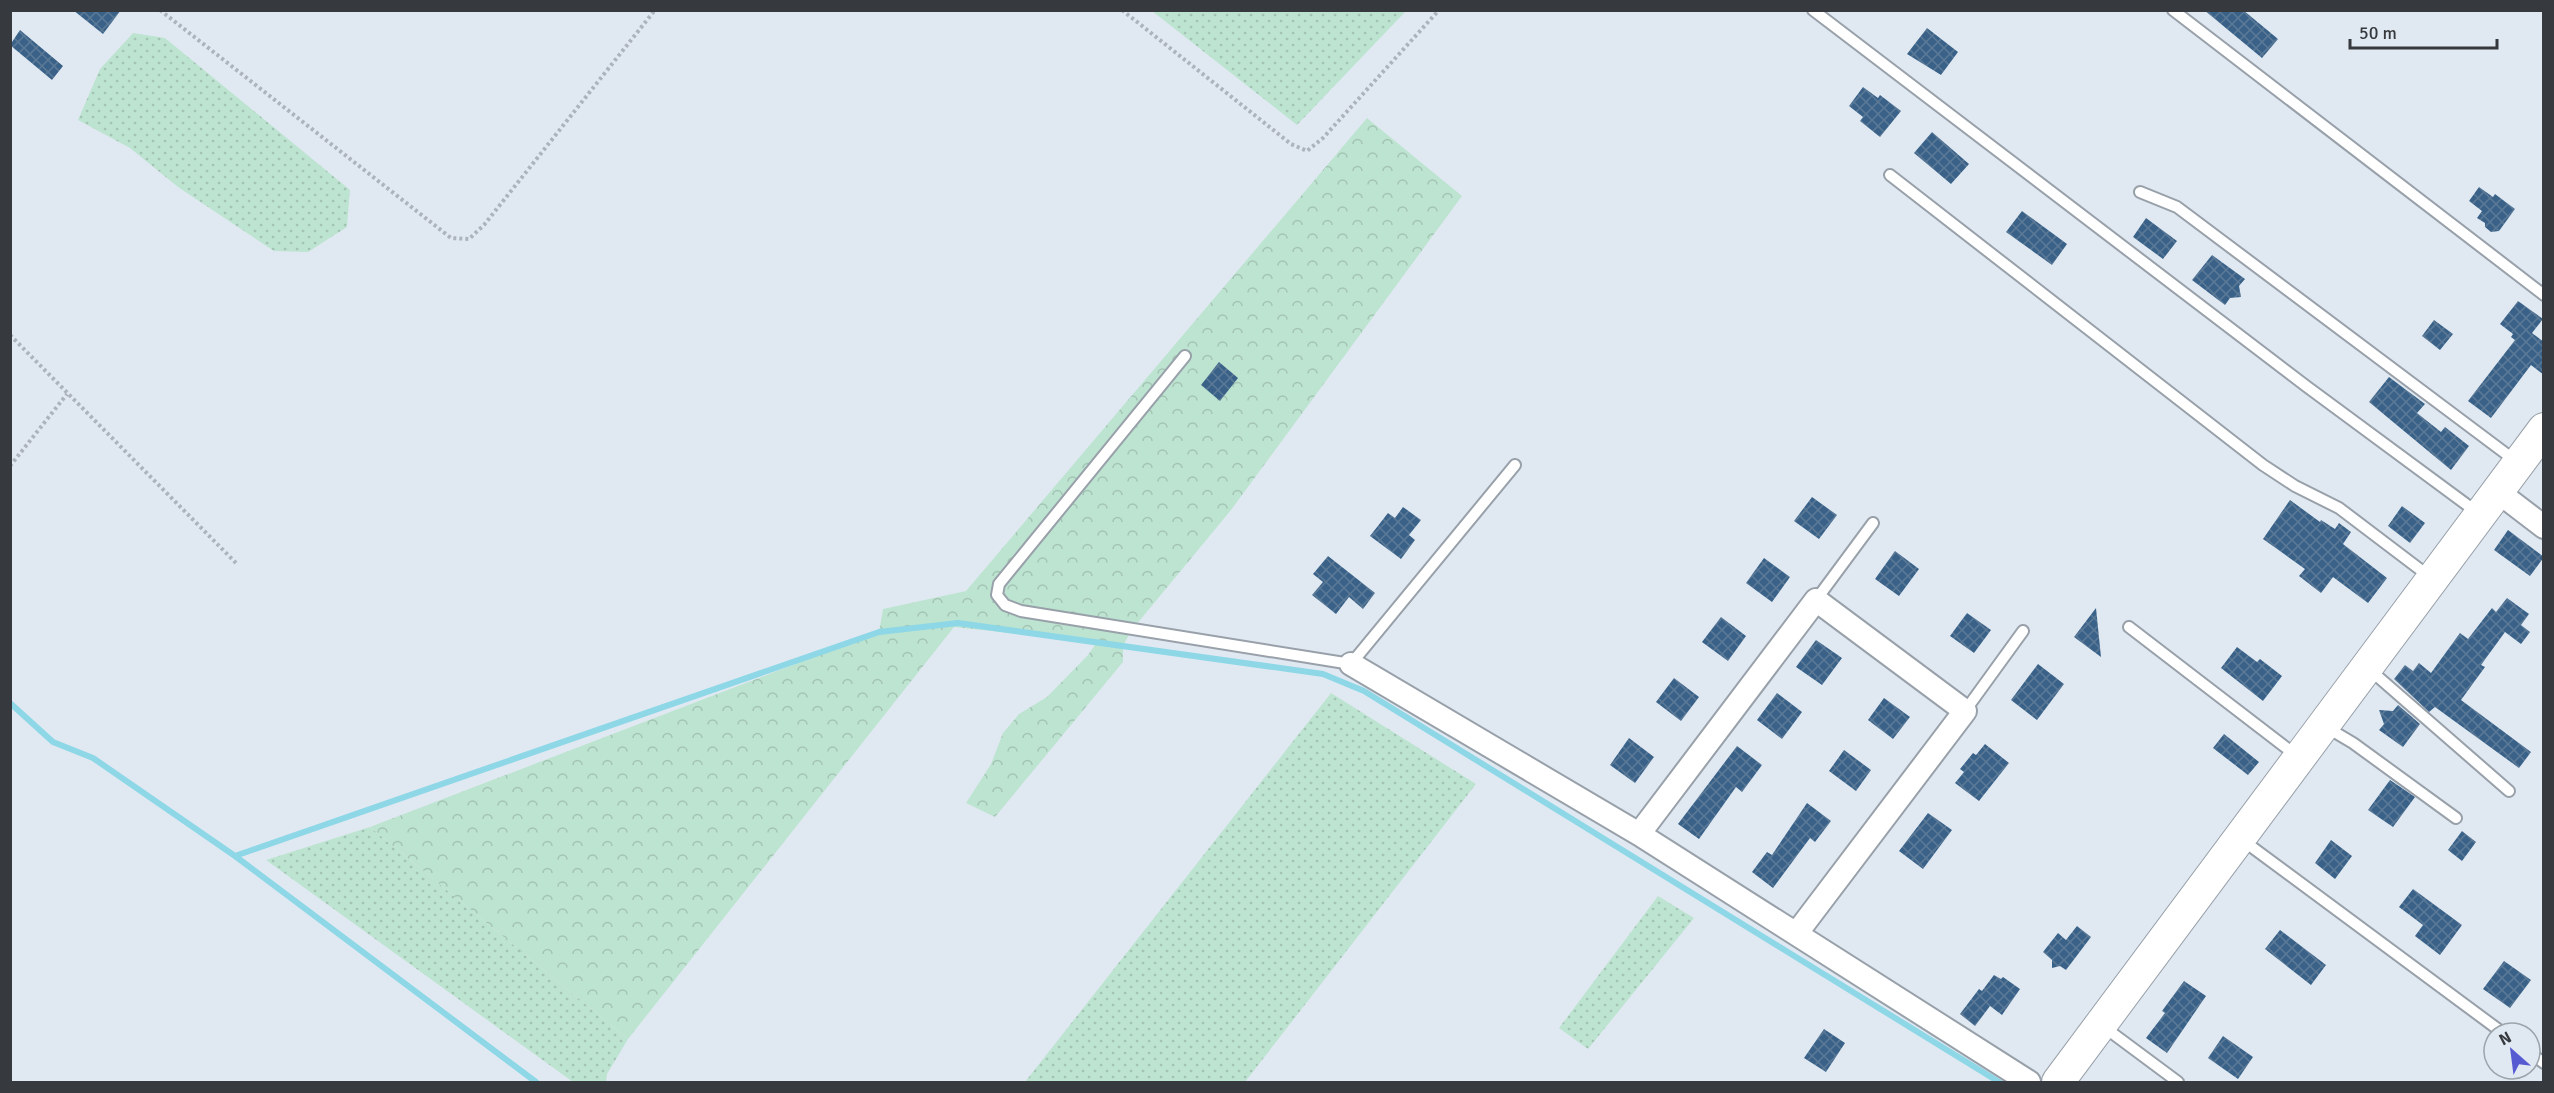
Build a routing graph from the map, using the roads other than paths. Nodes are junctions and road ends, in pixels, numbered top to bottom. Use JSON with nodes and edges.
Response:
{"nodes":[{"id":1,"x":1813,"y":10,"type":"edge"},
{"id":2,"x":2173,"y":10,"type":"edge"},
{"id":3,"x":1890,"y":175,"type":"dead end"},
{"id":4,"x":2140,"y":192,"type":"dead end"},
{"id":5,"x":2544,"y":295,"type":"edge"},
{"id":6,"x":1185,"y":357,"type":"dead end"},
{"id":7,"x":2544,"y":429,"type":"edge"},
{"id":8,"x":2518,"y":463,"type":"junction"},
{"id":9,"x":1515,"y":465,"type":"dead end"},
{"id":10,"x":2488,"y":503,"type":"junction"},
{"id":11,"x":1873,"y":523,"type":"dead end"},
{"id":12,"x":2544,"y":527,"type":"edge"},
{"id":13,"x":2432,"y":579,"type":"junction"},
{"id":14,"x":1816,"y":600,"type":"junction"},
{"id":15,"x":2129,"y":627,"type":"dead end"},
{"id":16,"x":2023,"y":631,"type":"dead end"},
{"id":17,"x":1351,"y":664,"type":"junction"},
{"id":18,"x":2367,"y":667,"type":"junction"},
{"id":19,"x":1965,"y":711,"type":"junction"},
{"id":20,"x":2324,"y":726,"type":"junction"},
{"id":21,"x":2300,"y":758,"type":"junction"},
{"id":22,"x":2509,"y":791,"type":"dead end"},
{"id":23,"x":2456,"y":818,"type":"dead end"},
{"id":24,"x":1639,"y":834,"type":"junction"},
{"id":25,"x":2240,"y":839,"type":"junction"},
{"id":26,"x":1797,"y":934,"type":"junction"},
{"id":27,"x":2487,"y":1021,"type":"edge"},
{"id":28,"x":2101,"y":1025,"type":"junction"},
{"id":29,"x":2029,"y":1083,"type":"edge"},
{"id":30,"x":2058,"y":1083,"type":"edge"},
{"id":31,"x":2178,"y":1083,"type":"edge"}],
"edges":[{"from":1,"to":10,"type":"lane"},
{"from":2,"to":5,"type":"lane"},
{"from":3,"to":13,"type":"lane"},
{"from":4,"to":8,"type":"lane"},
{"from":6,"to":17,"type":"lane"},
{"from":7,"to":8,"type":"street"},
{"from":8,"to":10,"type":"street"},
{"from":9,"to":17,"type":"lane"},
{"from":10,"to":12,"type":"street"},
{"from":10,"to":13,"type":"street"},
{"from":11,"to":14,"type":"lane"},
{"from":13,"to":18,"type":"street"},
{"from":14,"to":19,"type":"street"},
{"from":14,"to":24,"type":"street"},
{"from":15,"to":21,"type":"lane"},
{"from":16,"to":19,"type":"lane"},
{"from":17,"to":24,"type":"street"},
{"from":18,"to":20,"type":"street"},
{"from":18,"to":22,"type":"lane"},
{"from":19,"to":26,"type":"street"},
{"from":20,"to":21,"type":"street"},
{"from":20,"to":23,"type":"lane"},
{"from":21,"to":25,"type":"street"},
{"from":24,"to":26,"type":"street"},
{"from":25,"to":27,"type":"lane"},
{"from":25,"to":28,"type":"street"},
{"from":26,"to":29,"type":"street"},
{"from":28,"to":30,"type":"street"},
{"from":28,"to":31,"type":"lane"}]}
